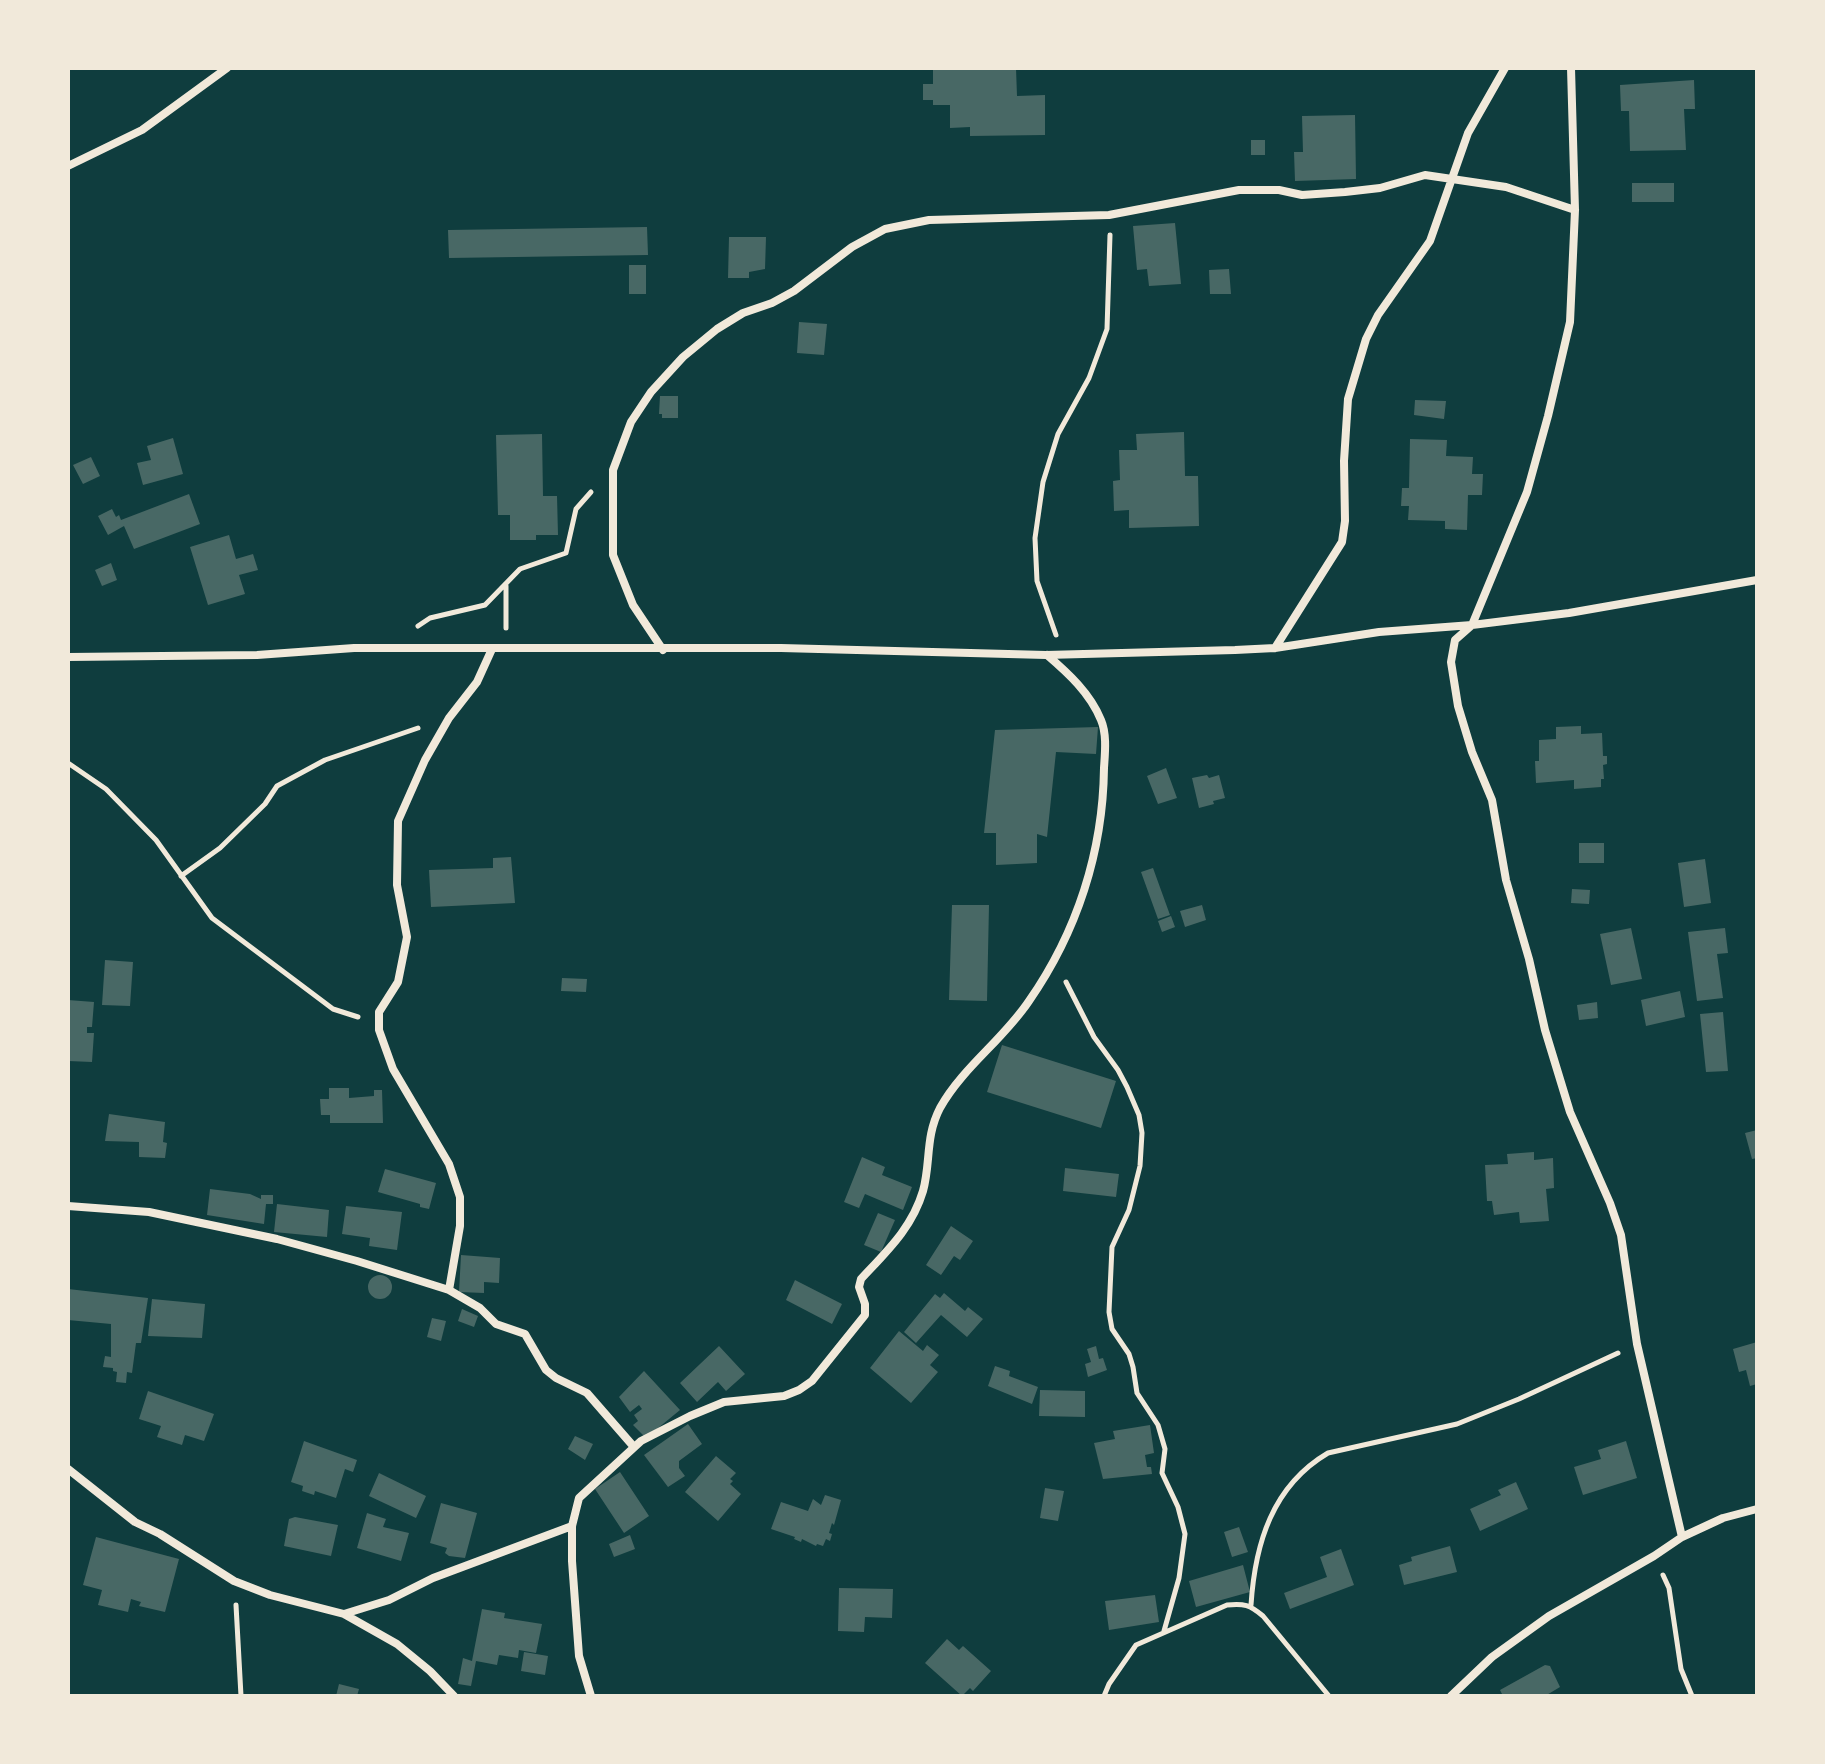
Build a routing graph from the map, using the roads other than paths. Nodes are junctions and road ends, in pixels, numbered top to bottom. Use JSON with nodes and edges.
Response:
{"nodes":[{"id":1,"x":227,"y":68,"type":"edge"},
{"id":2,"x":1505,"y":68,"type":"edge"},
{"id":3,"x":1571,"y":68,"type":"edge"},
{"id":4,"x":68,"y":166,"type":"edge"},
{"id":5,"x":1450,"y":179,"type":"junction"},
{"id":6,"x":1575,"y":210,"type":"junction"},
{"id":7,"x":1757,"y":580,"type":"edge"},
{"id":8,"x":1472,"y":625,"type":"junction"},
{"id":9,"x":1275,"y":648,"type":"junction"},
{"id":10,"x":492,"y":649,"type":"junction"},
{"id":11,"x":663,"y":650,"type":"junction"},
{"id":12,"x":1046,"y":655,"type":"junction"},
{"id":13,"x":68,"y":657,"type":"edge"},
{"id":14,"x":68,"y":1206,"type":"edge"},
{"id":15,"x":449,"y":1290,"type":"junction"},
{"id":16,"x":634,"y":1447,"type":"junction"},
{"id":17,"x":68,"y":1469,"type":"edge"},
{"id":18,"x":1757,"y":1509,"type":"edge"},
{"id":19,"x":572,"y":1526,"type":"junction"},
{"id":20,"x":1682,"y":1537,"type":"junction"},
{"id":21,"x":344,"y":1614,"type":"junction"},
{"id":22,"x":454,"y":1696,"type":"edge"},
{"id":23,"x":591,"y":1696,"type":"edge"},
{"id":24,"x":1451,"y":1696,"type":"edge"}],
"edges":[{"from":1,"to":4,"type":"street"},
{"from":2,"to":5,"type":"street"},
{"from":3,"to":6,"type":"street"},
{"from":5,"to":6,"type":"street"},
{"from":5,"to":9,"type":"street"},
{"from":5,"to":11,"type":"street"},
{"from":6,"to":8,"type":"street"},
{"from":7,"to":8,"type":"street"},
{"from":8,"to":9,"type":"street"},
{"from":8,"to":20,"type":"street"},
{"from":9,"to":12,"type":"street"},
{"from":10,"to":11,"type":"street"},
{"from":10,"to":13,"type":"street"},
{"from":10,"to":15,"type":"street"},
{"from":11,"to":12,"type":"street"},
{"from":12,"to":16,"type":"street"},
{"from":14,"to":15,"type":"street"},
{"from":15,"to":16,"type":"street"},
{"from":16,"to":19,"type":"street"},
{"from":17,"to":21,"type":"street"},
{"from":18,"to":20,"type":"street"},
{"from":19,"to":21,"type":"street"},
{"from":19,"to":23,"type":"street"},
{"from":20,"to":24,"type":"street"},
{"from":21,"to":22,"type":"street"}]}
